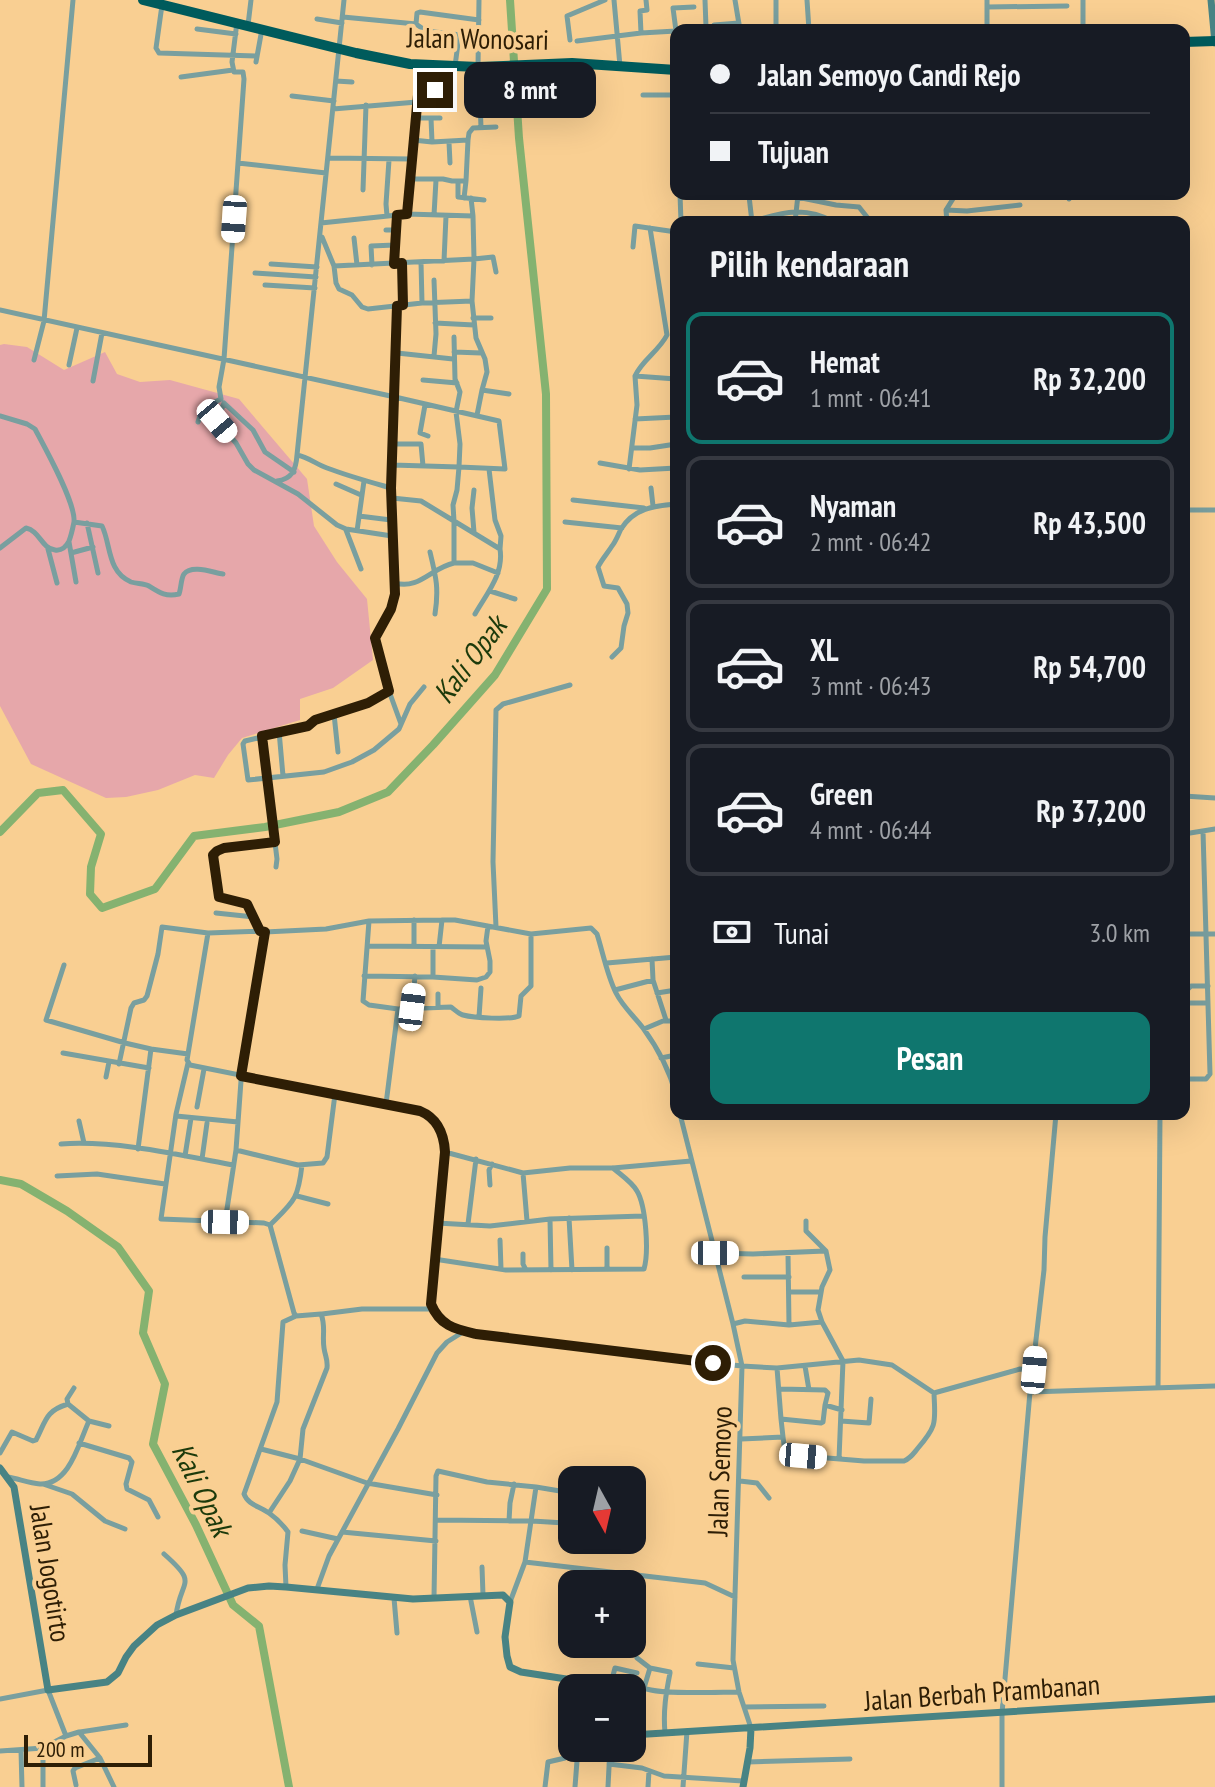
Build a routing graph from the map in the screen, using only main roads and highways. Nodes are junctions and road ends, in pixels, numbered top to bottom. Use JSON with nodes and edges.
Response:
{"nodes":[{"id":1,"x":143,"y":0,"type":"edge"},
{"id":2,"x":162,"y":2,"type":"edge"},
{"id":3,"x":1190,"y":42,"type":"edge"},
{"id":4,"x":1215,"y":42,"type":"edge"},
{"id":5,"x":670,"y":70,"type":"edge"}],
"edges":[{"from":1,"to":2,"type":"highway","name":"Jalan Wonosari"},
{"from":2,"to":5,"type":"highway","name":"Jalan Wonosari"},
{"from":3,"to":4,"type":"highway"}]}
